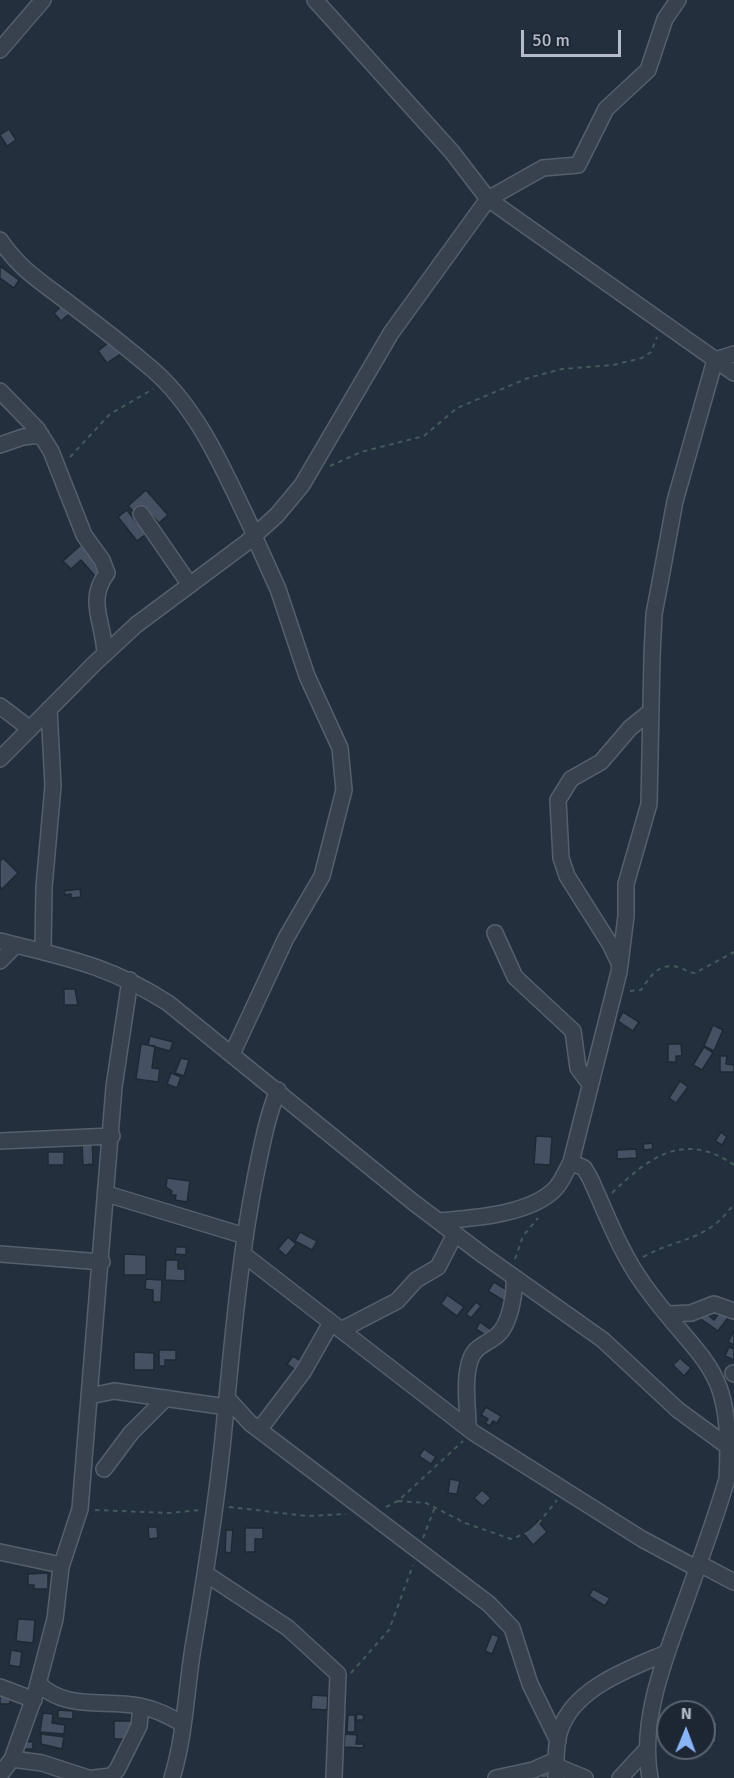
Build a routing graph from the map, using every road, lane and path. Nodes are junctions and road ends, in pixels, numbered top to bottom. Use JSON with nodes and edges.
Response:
{"nodes":[{"id":1,"x":44,"y":0,"type":"edge"},
{"id":2,"x":315,"y":0,"type":"edge"},
{"id":3,"x":678,"y":0,"type":"edge"},
{"id":4,"x":0,"y":50,"type":"edge"},
{"id":5,"x":488,"y":199,"type":"junction"},
{"id":6,"x":2,"y":247,"type":"edge"},
{"id":7,"x":661,"y":320,"type":"junction"},
{"id":8,"x":734,"y":354,"type":"edge"},
{"id":9,"x":715,"y":360,"type":"junction"},
{"id":10,"x":734,"y":373,"type":"edge"},
{"id":11,"x":160,"y":385,"type":"dead end"},
{"id":12,"x":0,"y":391,"type":"edge"},
{"id":13,"x":40,"y":435,"type":"junction"},
{"id":14,"x":0,"y":445,"type":"edge"},
{"id":15,"x":59,"y":468,"type":"junction"},
{"id":16,"x":327,"y":468,"type":"dead end"},
{"id":17,"x":141,"y":514,"type":"dead end"},
{"id":18,"x":254,"y":536,"type":"junction"},
{"id":19,"x":190,"y":585,"type":"junction"},
{"id":20,"x":105,"y":654,"type":"junction"},
{"id":21,"x":0,"y":706,"type":"edge"},
{"id":22,"x":49,"y":709,"type":"junction"},
{"id":23,"x":651,"y":711,"type":"junction"},
{"id":24,"x":30,"y":729,"type":"junction"},
{"id":25,"x":0,"y":759,"type":"edge"},
{"id":26,"x":495,"y":933,"type":"dead end"},
{"id":27,"x":0,"y":941,"type":"edge"},
{"id":28,"x":16,"y":945,"type":"junction"},
{"id":29,"x":43,"y":950,"type":"junction"},
{"id":30,"x":734,"y":952,"type":"edge"},
{"id":31,"x":0,"y":961,"type":"edge"},
{"id":32,"x":620,"y":965,"type":"junction"},
{"id":33,"x":130,"y":980,"type":"junction"},
{"id":34,"x":615,"y":989,"type":"junction"},
{"id":35,"x":232,"y":1054,"type":"junction"},
{"id":36,"x":590,"y":1083,"type":"junction"},
{"id":37,"x":278,"y":1090,"type":"junction"},
{"id":38,"x":112,"y":1136,"type":"junction"},
{"id":39,"x":0,"y":1141,"type":"edge"},
{"id":40,"x":571,"y":1162,"type":"junction"},
{"id":41,"x":734,"y":1165,"type":"edge"},
{"id":42,"x":107,"y":1194,"type":"junction"},
{"id":43,"x":601,"y":1203,"type":"junction"},
{"id":44,"x":734,"y":1204,"type":"edge"},
{"id":45,"x":540,"y":1216,"type":"dead end"},
{"id":46,"x":439,"y":1221,"type":"junction"},
{"id":47,"x":455,"y":1234,"type":"junction"},
{"id":48,"x":245,"y":1236,"type":"junction"},
{"id":49,"x":0,"y":1254,"type":"edge"},
{"id":50,"x":243,"y":1254,"type":"junction"},
{"id":51,"x":102,"y":1262,"type":"junction"},
{"id":52,"x":630,"y":1264,"type":"junction"},
{"id":53,"x":513,"y":1277,"type":"junction"},
{"id":54,"x":734,"y":1311,"type":"edge"},
{"id":55,"x":669,"y":1314,"type":"junction"},
{"id":56,"x":336,"y":1327,"type":"junction"},
{"id":57,"x":90,"y":1396,"type":"junction"},
{"id":58,"x":166,"y":1398,"type":"junction"},
{"id":59,"x":227,"y":1402,"type":"junction"},
{"id":60,"x":259,"y":1430,"type":"junction"},
{"id":61,"x":471,"y":1430,"type":"junction"},
{"id":62,"x":733,"y":1451,"type":"edge"},
{"id":63,"x":104,"y":1469,"type":"dead end"},
{"id":64,"x":564,"y":1491,"type":"junction"},
{"id":65,"x":398,"y":1501,"type":"junction"},
{"id":66,"x":214,"y":1507,"type":"junction"},
{"id":67,"x":435,"y":1507,"type":"junction"},
{"id":68,"x":80,"y":1509,"type":"junction"},
{"id":69,"x":367,"y":1512,"type":"junction"},
{"id":70,"x":423,"y":1540,"type":"dead end"},
{"id":71,"x":0,"y":1552,"type":"edge"},
{"id":72,"x":414,"y":1563,"type":"dead end"},
{"id":73,"x":62,"y":1565,"type":"junction"},
{"id":74,"x":697,"y":1566,"type":"junction"},
{"id":75,"x":206,"y":1574,"type":"junction"},
{"id":76,"x":734,"y":1582,"type":"edge"},
{"id":77,"x":666,"y":1653,"type":"junction"},
{"id":78,"x":38,"y":1683,"type":"junction"},
{"id":79,"x":0,"y":1688,"type":"edge"},
{"id":80,"x":337,"y":1690,"type":"junction"},
{"id":81,"x":34,"y":1700,"type":"junction"},
{"id":82,"x":141,"y":1707,"type":"junction"},
{"id":83,"x":183,"y":1724,"type":"junction"},
{"id":84,"x":558,"y":1741,"type":"junction"},
{"id":85,"x":646,"y":1750,"type":"junction"},
{"id":86,"x":12,"y":1759,"type":"junction"},
{"id":87,"x":556,"y":1768,"type":"edge"},
{"id":88,"x":0,"y":1775,"type":"edge"},
{"id":89,"x":88,"y":1778,"type":"edge"},
{"id":90,"x":94,"y":1778,"type":"edge"},
{"id":91,"x":172,"y":1778,"type":"edge"},
{"id":92,"x":334,"y":1778,"type":"edge"},
{"id":93,"x":496,"y":1778,"type":"edge"},
{"id":94,"x":585,"y":1778,"type":"edge"},
{"id":95,"x":620,"y":1778,"type":"edge"},
{"id":96,"x":650,"y":1778,"type":"edge"}],
"edges":[{"from":1,"to":4,"type":"street"},
{"from":2,"to":5,"type":"street"},
{"from":3,"to":5,"type":"street"},
{"from":5,"to":7,"type":"street"},
{"from":5,"to":18,"type":"street"},
{"from":6,"to":18,"type":"street"},
{"from":7,"to":9,"type":"street"},
{"from":7,"to":16,"type":"path"},
{"from":8,"to":9,"type":"street"},
{"from":9,"to":10,"type":"street"},
{"from":9,"to":23,"type":"street"},
{"from":11,"to":15,"type":"path"},
{"from":12,"to":13,"type":"street"},
{"from":13,"to":14,"type":"street"},
{"from":13,"to":15,"type":"street"},
{"from":15,"to":20,"type":"street"},
{"from":17,"to":19,"type":"street"},
{"from":18,"to":19,"type":"street"},
{"from":18,"to":35,"type":"street"},
{"from":19,"to":20,"type":"street"},
{"from":20,"to":22,"type":"street"},
{"from":21,"to":24,"type":"street"},
{"from":22,"to":24,"type":"street"},
{"from":22,"to":29,"type":"street"},
{"from":23,"to":32,"type":"street"},
{"from":23,"to":32,"type":"street"},
{"from":24,"to":25,"type":"street"},
{"from":26,"to":36,"type":"street"},
{"from":27,"to":28,"type":"street"},
{"from":28,"to":29,"type":"street"},
{"from":28,"to":31,"type":"street"},
{"from":29,"to":33,"type":"street"},
{"from":30,"to":34,"type":"path"},
{"from":32,"to":34,"type":"street"},
{"from":33,"to":35,"type":"street"},
{"from":33,"to":38,"type":"street"},
{"from":34,"to":36,"type":"street"},
{"from":35,"to":37,"type":"street"},
{"from":36,"to":40,"type":"street"},
{"from":37,"to":46,"type":"street"},
{"from":37,"to":48,"type":"street"},
{"from":38,"to":39,"type":"street"},
{"from":38,"to":42,"type":"street"},
{"from":40,"to":43,"type":"street"},
{"from":40,"to":46,"type":"street"},
{"from":41,"to":43,"type":"path"},
{"from":42,"to":48,"type":"street"},
{"from":42,"to":51,"type":"street"},
{"from":43,"to":52,"type":"street"},
{"from":44,"to":52,"type":"path"},
{"from":45,"to":53,"type":"path"},
{"from":46,"to":47,"type":"street"},
{"from":47,"to":53,"type":"street"},
{"from":47,"to":56,"type":"street"},
{"from":48,"to":50,"type":"street"},
{"from":49,"to":51,"type":"street"},
{"from":50,"to":56,"type":"street"},
{"from":50,"to":59,"type":"street"},
{"from":51,"to":57,"type":"street"},
{"from":52,"to":55,"type":"street"},
{"from":53,"to":61,"type":"street"},
{"from":53,"to":62,"type":"street"},
{"from":54,"to":55,"type":"street"},
{"from":55,"to":62,"type":"street"},
{"from":56,"to":60,"type":"street"},
{"from":56,"to":61,"type":"street"},
{"from":57,"to":58,"type":"street"},
{"from":57,"to":68,"type":"street"},
{"from":58,"to":59,"type":"street"},
{"from":58,"to":63,"type":"street"},
{"from":59,"to":60,"type":"street"},
{"from":59,"to":66,"type":"street"},
{"from":60,"to":69,"type":"street"},
{"from":61,"to":64,"type":"street"},
{"from":61,"to":65,"type":"path"},
{"from":62,"to":74,"type":"street"},
{"from":64,"to":67,"type":"path"},
{"from":64,"to":74,"type":"street"},
{"from":65,"to":67,"type":"path"},
{"from":65,"to":69,"type":"path"},
{"from":66,"to":68,"type":"path"},
{"from":66,"to":69,"type":"path"},
{"from":66,"to":75,"type":"street"},
{"from":67,"to":70,"type":"path"},
{"from":68,"to":73,"type":"street"},
{"from":69,"to":84,"type":"street"},
{"from":71,"to":73,"type":"street"},
{"from":72,"to":80,"type":"path"},
{"from":73,"to":78,"type":"street"},
{"from":74,"to":76,"type":"street"},
{"from":74,"to":77,"type":"street"},
{"from":75,"to":80,"type":"street"},
{"from":75,"to":83,"type":"street"},
{"from":77,"to":84,"type":"street"},
{"from":77,"to":85,"type":"street"},
{"from":78,"to":81,"type":"street"},
{"from":78,"to":82,"type":"street"},
{"from":79,"to":81,"type":"street"},
{"from":80,"to":92,"type":"street"},
{"from":81,"to":86,"type":"street"},
{"from":82,"to":83,"type":"street"},
{"from":82,"to":90,"type":"street"},
{"from":83,"to":91,"type":"street"},
{"from":84,"to":87,"type":"street"},
{"from":85,"to":95,"type":"street"},
{"from":85,"to":96,"type":"street"},
{"from":86,"to":88,"type":"street"},
{"from":86,"to":89,"type":"street"},
{"from":87,"to":93,"type":"street"},
{"from":87,"to":94,"type":"street"}]}
